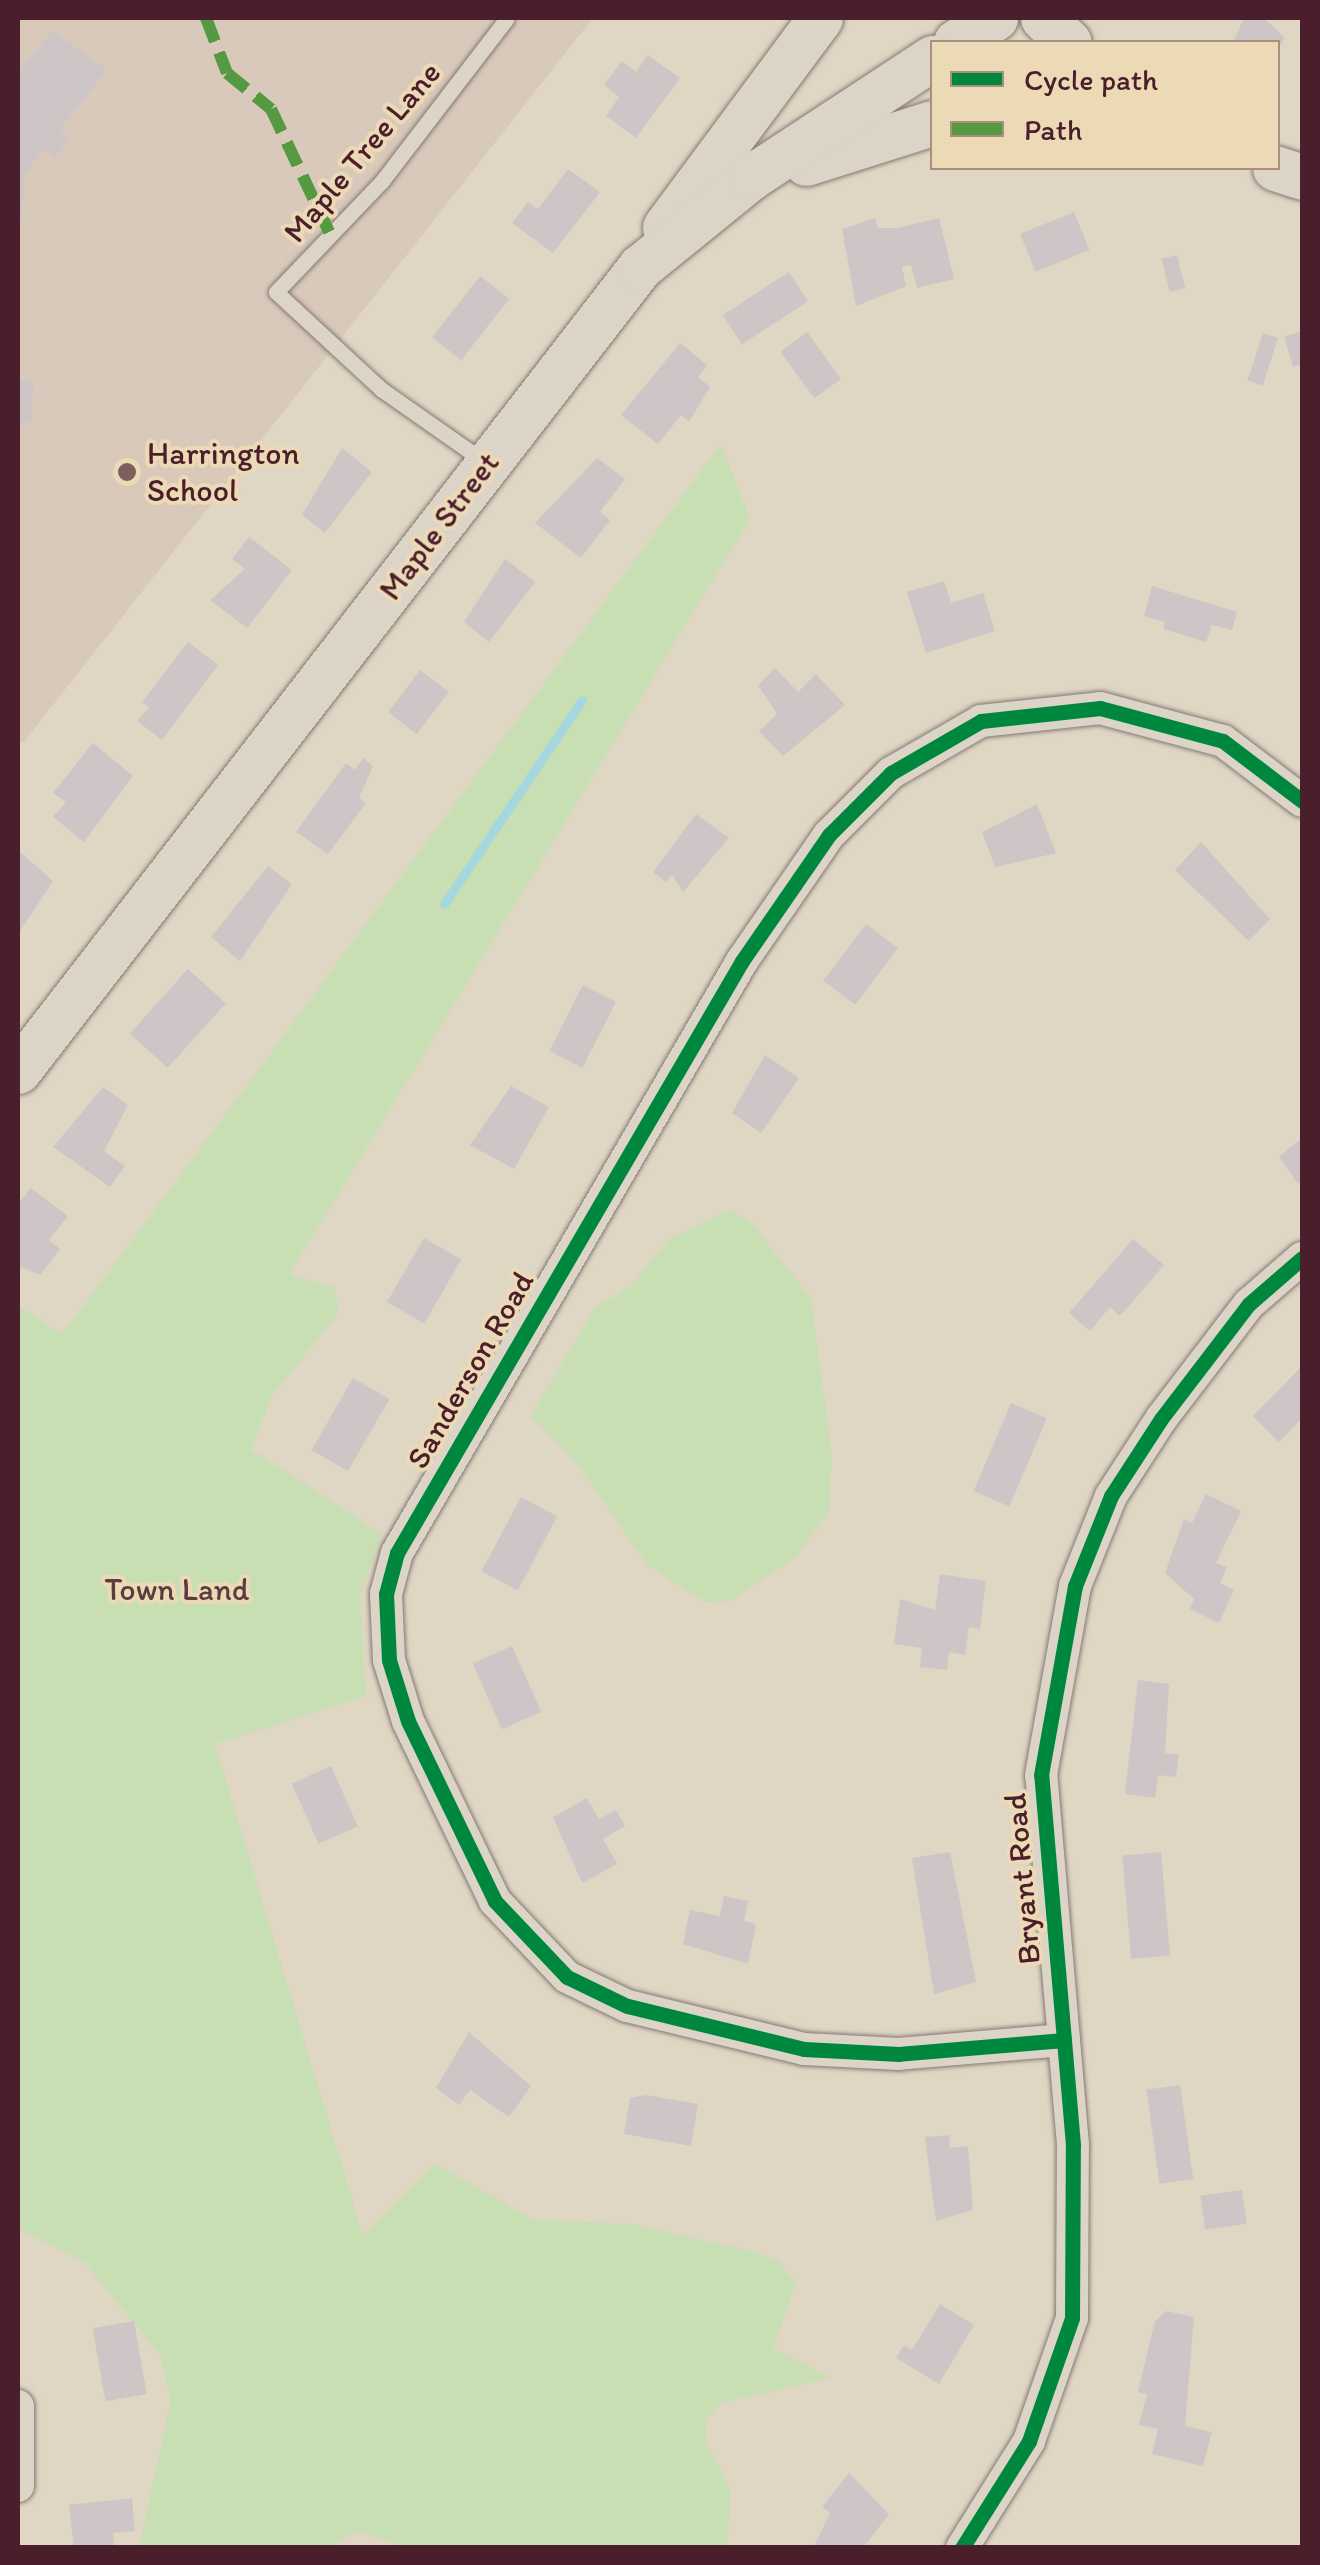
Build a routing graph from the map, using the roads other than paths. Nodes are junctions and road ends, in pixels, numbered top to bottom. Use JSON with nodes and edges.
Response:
{"nodes":[{"id":1,"x":507,"y":18,"type":"edge"},
{"id":2,"x":820,"y":18,"type":"edge"},
{"id":3,"x":995,"y":18,"type":"edge"},
{"id":4,"x":1042,"y":18,"type":"edge"},
{"id":5,"x":959,"y":40,"type":"edge"},
{"id":6,"x":1067,"y":40,"type":"edge"},
{"id":7,"x":930,"y":59,"type":"edge"},
{"id":8,"x":930,"y":124,"type":"edge"},
{"id":9,"x":696,"y":216,"type":"junction"},
{"id":10,"x":640,"y":267,"type":"junction"},
{"id":11,"x":487,"y":463,"type":"junction"},
{"id":12,"x":1302,"y":801,"type":"edge"},
{"id":13,"x":18,"y":1071,"type":"edge"},
{"id":14,"x":1302,"y":1258,"type":"edge"},
{"id":15,"x":1064,"y":2040,"type":"junction"},
{"id":16,"x":18,"y":2406,"type":"edge"},
{"id":17,"x":18,"y":2486,"type":"edge"},
{"id":18,"x":962,"y":2548,"type":"edge"}],
"edges":[{"from":1,"to":11,"type":"lane","name":"Maple Tree Lane"},
{"from":2,"to":10,"type":"main road"},
{"from":3,"to":5,"type":"main road"},
{"from":4,"to":6,"type":"main road"},
{"from":7,"to":9,"type":"main road","name":"Maple Street"},
{"from":8,"to":9,"type":"main road"},
{"from":9,"to":10,"type":"main road","name":"Maple Street"},
{"from":10,"to":11,"type":"main road","name":"Maple Street"},
{"from":11,"to":13,"type":"main road","name":"Maple Street"},
{"from":12,"to":15,"type":"street","name":"Sanderson Road"},
{"from":14,"to":15,"type":"street","name":"Bryant Road"},
{"from":15,"to":18,"type":"street","name":"Bryant Road"},
{"from":16,"to":17,"type":"street"}]}
